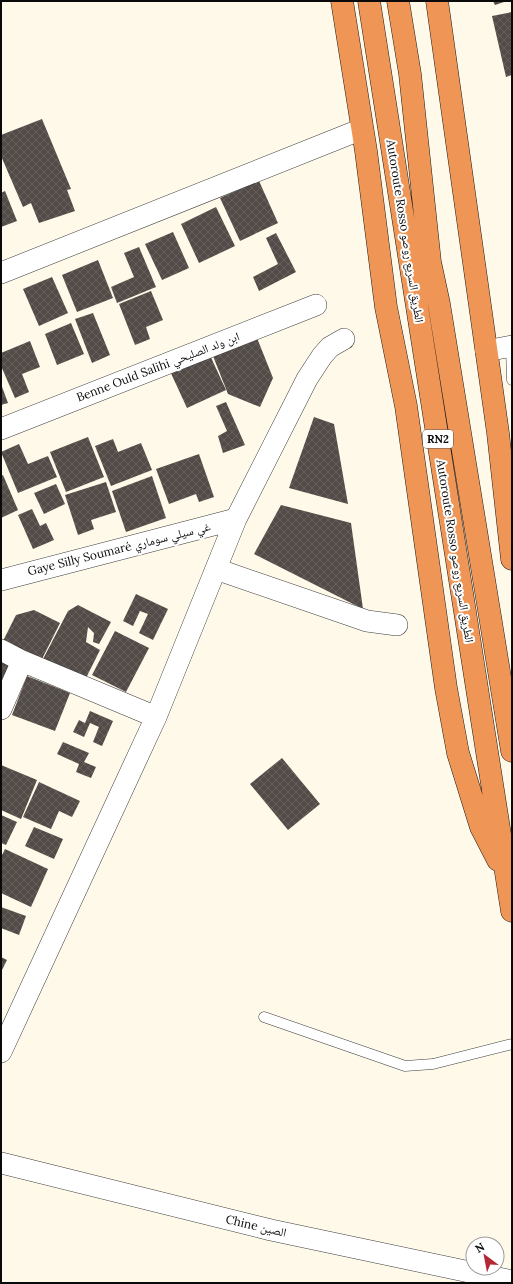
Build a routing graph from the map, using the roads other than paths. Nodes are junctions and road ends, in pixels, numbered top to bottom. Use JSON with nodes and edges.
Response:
{"nodes":[{"id":1,"x":342,"y":1,"type":"edge"},
{"id":2,"x":369,"y":1,"type":"edge"},
{"id":3,"x":398,"y":1,"type":"edge"},
{"id":4,"x":437,"y":1,"type":"edge"},
{"id":5,"x":362,"y":129,"type":"junction"},
{"id":6,"x":1,"y":273,"type":"edge"},
{"id":7,"x":316,"y":305,"type":"dead end"},
{"id":8,"x":344,"y":339,"type":"dead end"},
{"id":9,"x":512,"y":346,"type":"edge"},
{"id":10,"x":486,"y":351,"type":"junction"},
{"id":11,"x":512,"y":380,"type":"edge"},
{"id":12,"x":1,"y":428,"type":"edge"},
{"id":13,"x":236,"y":519,"type":"junction"},
{"id":14,"x":512,"y":559,"type":"edge"},
{"id":15,"x":216,"y":569,"type":"junction"},
{"id":16,"x":1,"y":580,"type":"edge"},
{"id":17,"x":397,"y":625,"type":"dead end"},
{"id":18,"x":1,"y":650,"type":"edge"},
{"id":19,"x":22,"y":661,"type":"junction"},
{"id":20,"x":1,"y":708,"type":"edge"},
{"id":21,"x":156,"y":717,"type":"junction"},
{"id":22,"x":512,"y":750,"type":"edge"},
{"id":23,"x":506,"y":877,"type":"junction"},
{"id":24,"x":512,"y":911,"type":"edge"},
{"id":25,"x":264,"y":1016,"type":"dead end"},
{"id":26,"x":512,"y":1044,"type":"edge"},
{"id":27,"x":1,"y":1052,"type":"edge"},
{"id":28,"x":1,"y":1163,"type":"edge"},
{"id":29,"x":512,"y":1281,"type":"edge"}],
"edges":[{"from":1,"to":5,"type":"highway"},
{"from":2,"to":23,"type":"highway","name":"Autoroute Rosso الطريق السريع روصو","number":"RN2"},
{"from":3,"to":22,"type":"highway","name":"Autoroute Rosso الطريق السريع روصو","number":"RN2"},
{"from":4,"to":10,"type":"highway"},
{"from":5,"to":6,"type":"street"},
{"from":5,"to":23,"type":"highway"},
{"from":7,"to":12,"type":"street","name":"Benne Ould Salihi ابن ولد الصليحي"},
{"from":8,"to":13,"type":"street"},
{"from":9,"to":10,"type":"street"},
{"from":9,"to":11,"type":"lane"},
{"from":10,"to":14,"type":"highway"},
{"from":13,"to":15,"type":"street"},
{"from":13,"to":16,"type":"street","name":"Gaye Silly Soumaré غي سيلي سوماري"},
{"from":15,"to":17,"type":"street"},
{"from":15,"to":21,"type":"street"},
{"from":18,"to":19,"type":"street"},
{"from":19,"to":20,"type":"street"},
{"from":19,"to":21,"type":"street"},
{"from":21,"to":27,"type":"street"},
{"from":23,"to":24,"type":"highway","name":"Autoroute Rosso الطريق السريع روصو","number":"RN2"},
{"from":25,"to":26,"type":"lane"},
{"from":28,"to":29,"type":"street","name":"Chine الصين"}]}
